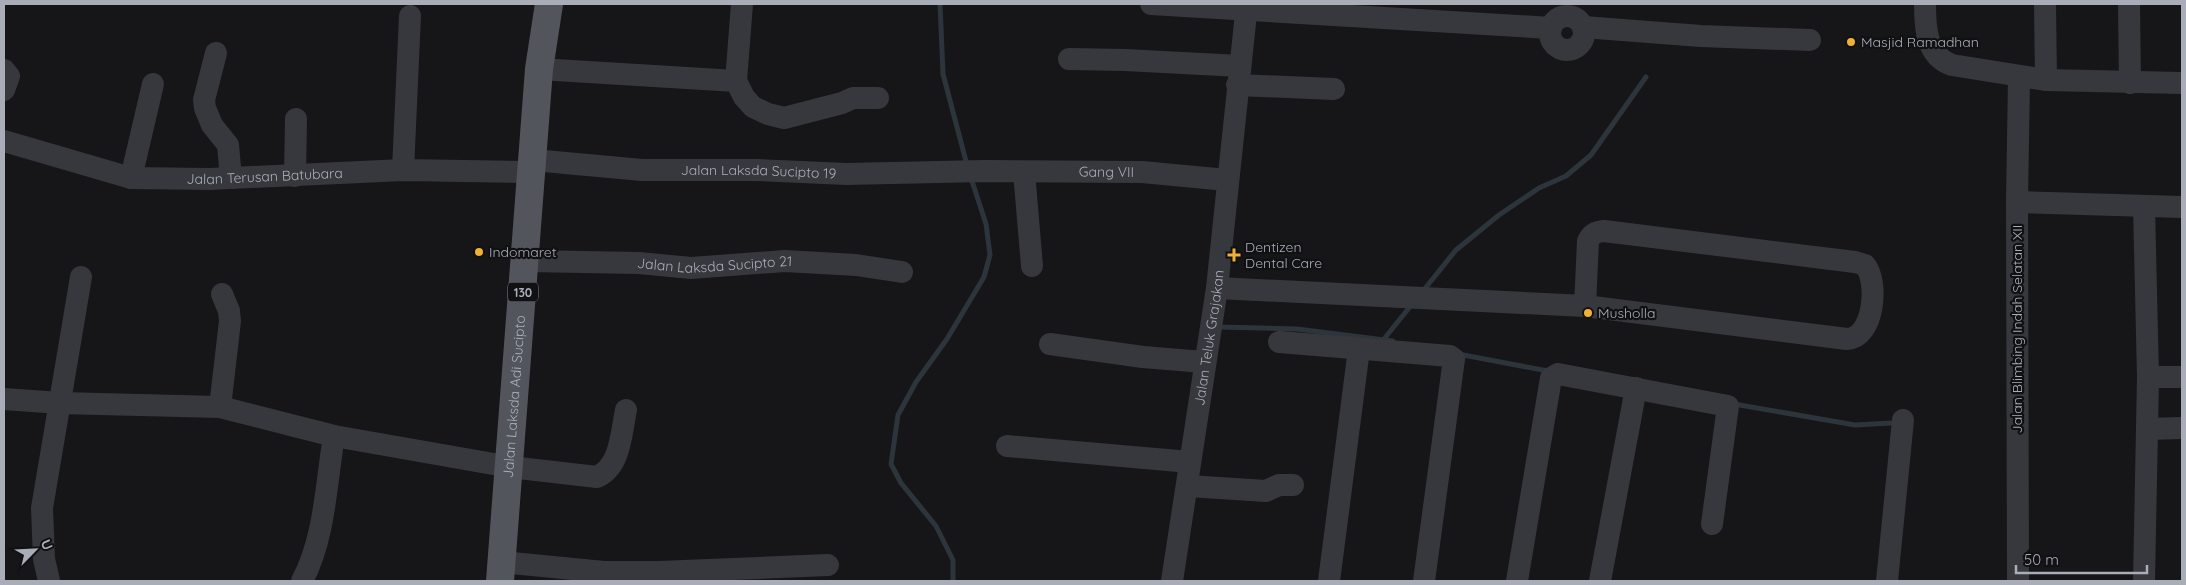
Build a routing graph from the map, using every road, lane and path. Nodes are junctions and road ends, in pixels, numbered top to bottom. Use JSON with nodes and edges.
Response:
{"nodes":[{"id":1,"x":549,"y":4,"type":"edge"},
{"id":2,"x":742,"y":4,"type":"edge"},
{"id":3,"x":1150,"y":4,"type":"edge"},
{"id":4,"x":1925,"y":4,"type":"edge"},
{"id":5,"x":2045,"y":4,"type":"edge"},
{"id":6,"x":2129,"y":4,"type":"edge"},
{"id":7,"x":1247,"y":7,"type":"edge"},
{"id":8,"x":410,"y":16,"type":"dead end"},
{"id":9,"x":1810,"y":40,"type":"dead end"},
{"id":10,"x":216,"y":53,"type":"dead end"},
{"id":11,"x":1069,"y":59,"type":"dead end"},
{"id":12,"x":539,"y":68,"type":"junction"},
{"id":13,"x":4,"y":70,"type":"edge"},
{"id":14,"x":1239,"y":76,"type":"junction"},
{"id":15,"x":2019,"y":77,"type":"junction"},
{"id":16,"x":2046,"y":80,"type":"junction"},
{"id":17,"x":736,"y":81,"type":"junction"},
{"id":18,"x":2130,"y":83,"type":"junction"},
{"id":19,"x":2182,"y":83,"type":"edge"},
{"id":20,"x":153,"y":84,"type":"dead end"},
{"id":21,"x":1334,"y":89,"type":"dead end"},
{"id":22,"x":4,"y":90,"type":"edge"},
{"id":23,"x":878,"y":98,"type":"dead end"},
{"id":24,"x":296,"y":119,"type":"dead end"},
{"id":25,"x":4,"y":141,"type":"edge"},
{"id":26,"x":533,"y":166,"type":"junction"},
{"id":27,"x":403,"y":170,"type":"junction"},
{"id":28,"x":984,"y":171,"type":"joint"},
{"id":29,"x":1024,"y":172,"type":"junction"},
{"id":30,"x":295,"y":176,"type":"junction"},
{"id":31,"x":131,"y":178,"type":"junction"},
{"id":32,"x":231,"y":178,"type":"junction"},
{"id":33,"x":1227,"y":180,"type":"junction"},
{"id":34,"x":2017,"y":202,"type":"junction"},
{"id":35,"x":2144,"y":206,"type":"junction"},
{"id":36,"x":2182,"y":207,"type":"edge"},
{"id":37,"x":526,"y":261,"type":"junction"},
{"id":38,"x":1032,"y":266,"type":"dead end"},
{"id":39,"x":902,"y":272,"type":"dead end"},
{"id":40,"x":81,"y":277,"type":"dead end"},
{"id":41,"x":1216,"y":288,"type":"junction"},
{"id":42,"x":222,"y":294,"type":"dead end"},
{"id":43,"x":1585,"y":306,"type":"junction"},
{"id":44,"x":1279,"y":342,"type":"dead end"},
{"id":45,"x":1050,"y":344,"type":"dead end"},
{"id":46,"x":1359,"y":348,"type":"junction"},
{"id":47,"x":1204,"y":362,"type":"junction"},
{"id":48,"x":2148,"y":377,"type":"junction"},
{"id":49,"x":2182,"y":377,"type":"edge"},
{"id":50,"x":1636,"y":388,"type":"junction"},
{"id":51,"x":4,"y":399,"type":"edge"},
{"id":52,"x":60,"y":403,"type":"junction"},
{"id":53,"x":220,"y":407,"type":"junction"},
{"id":54,"x":626,"y":410,"type":"dead end"},
{"id":55,"x":1903,"y":420,"type":"dead end"},
{"id":56,"x":2182,"y":428,"type":"edge"},
{"id":57,"x":2147,"y":429,"type":"junction"},
{"id":58,"x":334,"y":436,"type":"junction"},
{"id":59,"x":1007,"y":446,"type":"dead end"},
{"id":60,"x":1190,"y":462,"type":"junction"},
{"id":61,"x":510,"y":466,"type":"junction"},
{"id":62,"x":1293,"y":485,"type":"dead end"},
{"id":63,"x":1188,"y":486,"type":"junction"},
{"id":64,"x":1712,"y":524,"type":"dead end"},
{"id":65,"x":828,"y":565,"type":"dead end"},
{"id":66,"x":501,"y":571,"type":"edge"},
{"id":67,"x":49,"y":581,"type":"edge"},
{"id":68,"x":302,"y":581,"type":"edge"},
{"id":69,"x":1172,"y":581,"type":"edge"},
{"id":70,"x":1329,"y":581,"type":"edge"},
{"id":71,"x":1424,"y":581,"type":"edge"},
{"id":72,"x":1518,"y":581,"type":"edge"},
{"id":73,"x":1600,"y":581,"type":"edge"},
{"id":74,"x":1887,"y":581,"type":"edge"},
{"id":75,"x":2018,"y":581,"type":"edge"},
{"id":76,"x":2144,"y":581,"type":"edge"}],
"edges":[{"from":1,"to":12,"type":"main road","name":"Jalan Laksda Adi Sucipto","number":"130"},
{"from":2,"to":17,"type":"street"},
{"from":3,"to":7,"type":"street"},
{"from":4,"to":15,"type":"street"},
{"from":5,"to":16,"type":"street"},
{"from":6,"to":18,"type":"street"},
{"from":7,"to":9,"type":"street"},
{"from":7,"to":14,"type":"street","name":"Jalan Teluk Grajakan"},
{"from":8,"to":27,"type":"street"},
{"from":10,"to":32,"type":"street"},
{"from":11,"to":14,"type":"street"},
{"from":12,"to":17,"type":"street"},
{"from":12,"to":26,"type":"main road","name":"Jalan Laksda Adi Sucipto","number":"130"},
{"from":13,"to":22,"type":"street"},
{"from":14,"to":21,"type":"street"},
{"from":14,"to":33,"type":"street","name":"Jalan Teluk Grajakan"},
{"from":15,"to":16,"type":"street"},
{"from":15,"to":34,"type":"street","name":"Jalan Blimbing Indah Selatan XII"},
{"from":16,"to":18,"type":"street"},
{"from":17,"to":23,"type":"street"},
{"from":18,"to":19,"type":"street"},
{"from":20,"to":31,"type":"street"},
{"from":24,"to":30,"type":"street"},
{"from":25,"to":31,"type":"street","name":"Jalan Terusan Batubara"},
{"from":26,"to":27,"type":"street","name":"Jalan Terusan Batubara"},
{"from":26,"to":28,"type":"street","name":"Jalan Laksda Sucipto 19"},
{"from":26,"to":37,"type":"main road","name":"Jalan Laksda Adi Sucipto","number":"130"},
{"from":27,"to":30,"type":"street","name":"Jalan Terusan Batubara"},
{"from":28,"to":29,"type":"street","name":"Gang VII"},
{"from":29,"to":33,"type":"street","name":"Gang VII"},
{"from":29,"to":38,"type":"street"},
{"from":30,"to":32,"type":"street","name":"Jalan Terusan Batubara"},
{"from":31,"to":32,"type":"street","name":"Jalan Terusan Batubara"},
{"from":33,"to":41,"type":"street","name":"Jalan Teluk Grajakan"},
{"from":34,"to":35,"type":"street"},
{"from":34,"to":75,"type":"street","name":"Jalan Blimbing Indah Selatan XII"},
{"from":35,"to":36,"type":"street"},
{"from":35,"to":48,"type":"street"},
{"from":37,"to":39,"type":"street","name":"Jalan Laksda Sucipto 21"},
{"from":37,"to":61,"type":"main road","name":"Jalan Laksda Adi Sucipto","number":"130"},
{"from":40,"to":52,"type":"street"},
{"from":41,"to":43,"type":"street"},
{"from":41,"to":47,"type":"street","name":"Jalan Teluk Grajakan"},
{"from":42,"to":53,"type":"street"},
{"from":43,"to":43,"type":"street"},
{"from":44,"to":46,"type":"street"},
{"from":45,"to":47,"type":"street"},
{"from":46,"to":70,"type":"street"},
{"from":46,"to":71,"type":"street"},
{"from":47,"to":60,"type":"street","name":"Jalan Teluk Grajakan"},
{"from":48,"to":49,"type":"street"},
{"from":48,"to":57,"type":"street"},
{"from":50,"to":64,"type":"street"},
{"from":50,"to":72,"type":"street"},
{"from":50,"to":73,"type":"street"},
{"from":51,"to":52,"type":"street"},
{"from":52,"to":53,"type":"street"},
{"from":52,"to":67,"type":"street"},
{"from":53,"to":58,"type":"street"},
{"from":54,"to":61,"type":"street"},
{"from":55,"to":74,"type":"street"},
{"from":56,"to":57,"type":"street"},
{"from":57,"to":76,"type":"street"},
{"from":58,"to":61,"type":"street"},
{"from":58,"to":68,"type":"street"},
{"from":59,"to":60,"type":"street"},
{"from":60,"to":63,"type":"street","name":"Jalan Teluk Grajakan"},
{"from":61,"to":66,"type":"main road","name":"Jalan Laksda Adi Sucipto","number":"130"},
{"from":62,"to":63,"type":"street"},
{"from":63,"to":69,"type":"street","name":"Jalan Teluk Grajakan"},
{"from":65,"to":66,"type":"street"}]}
